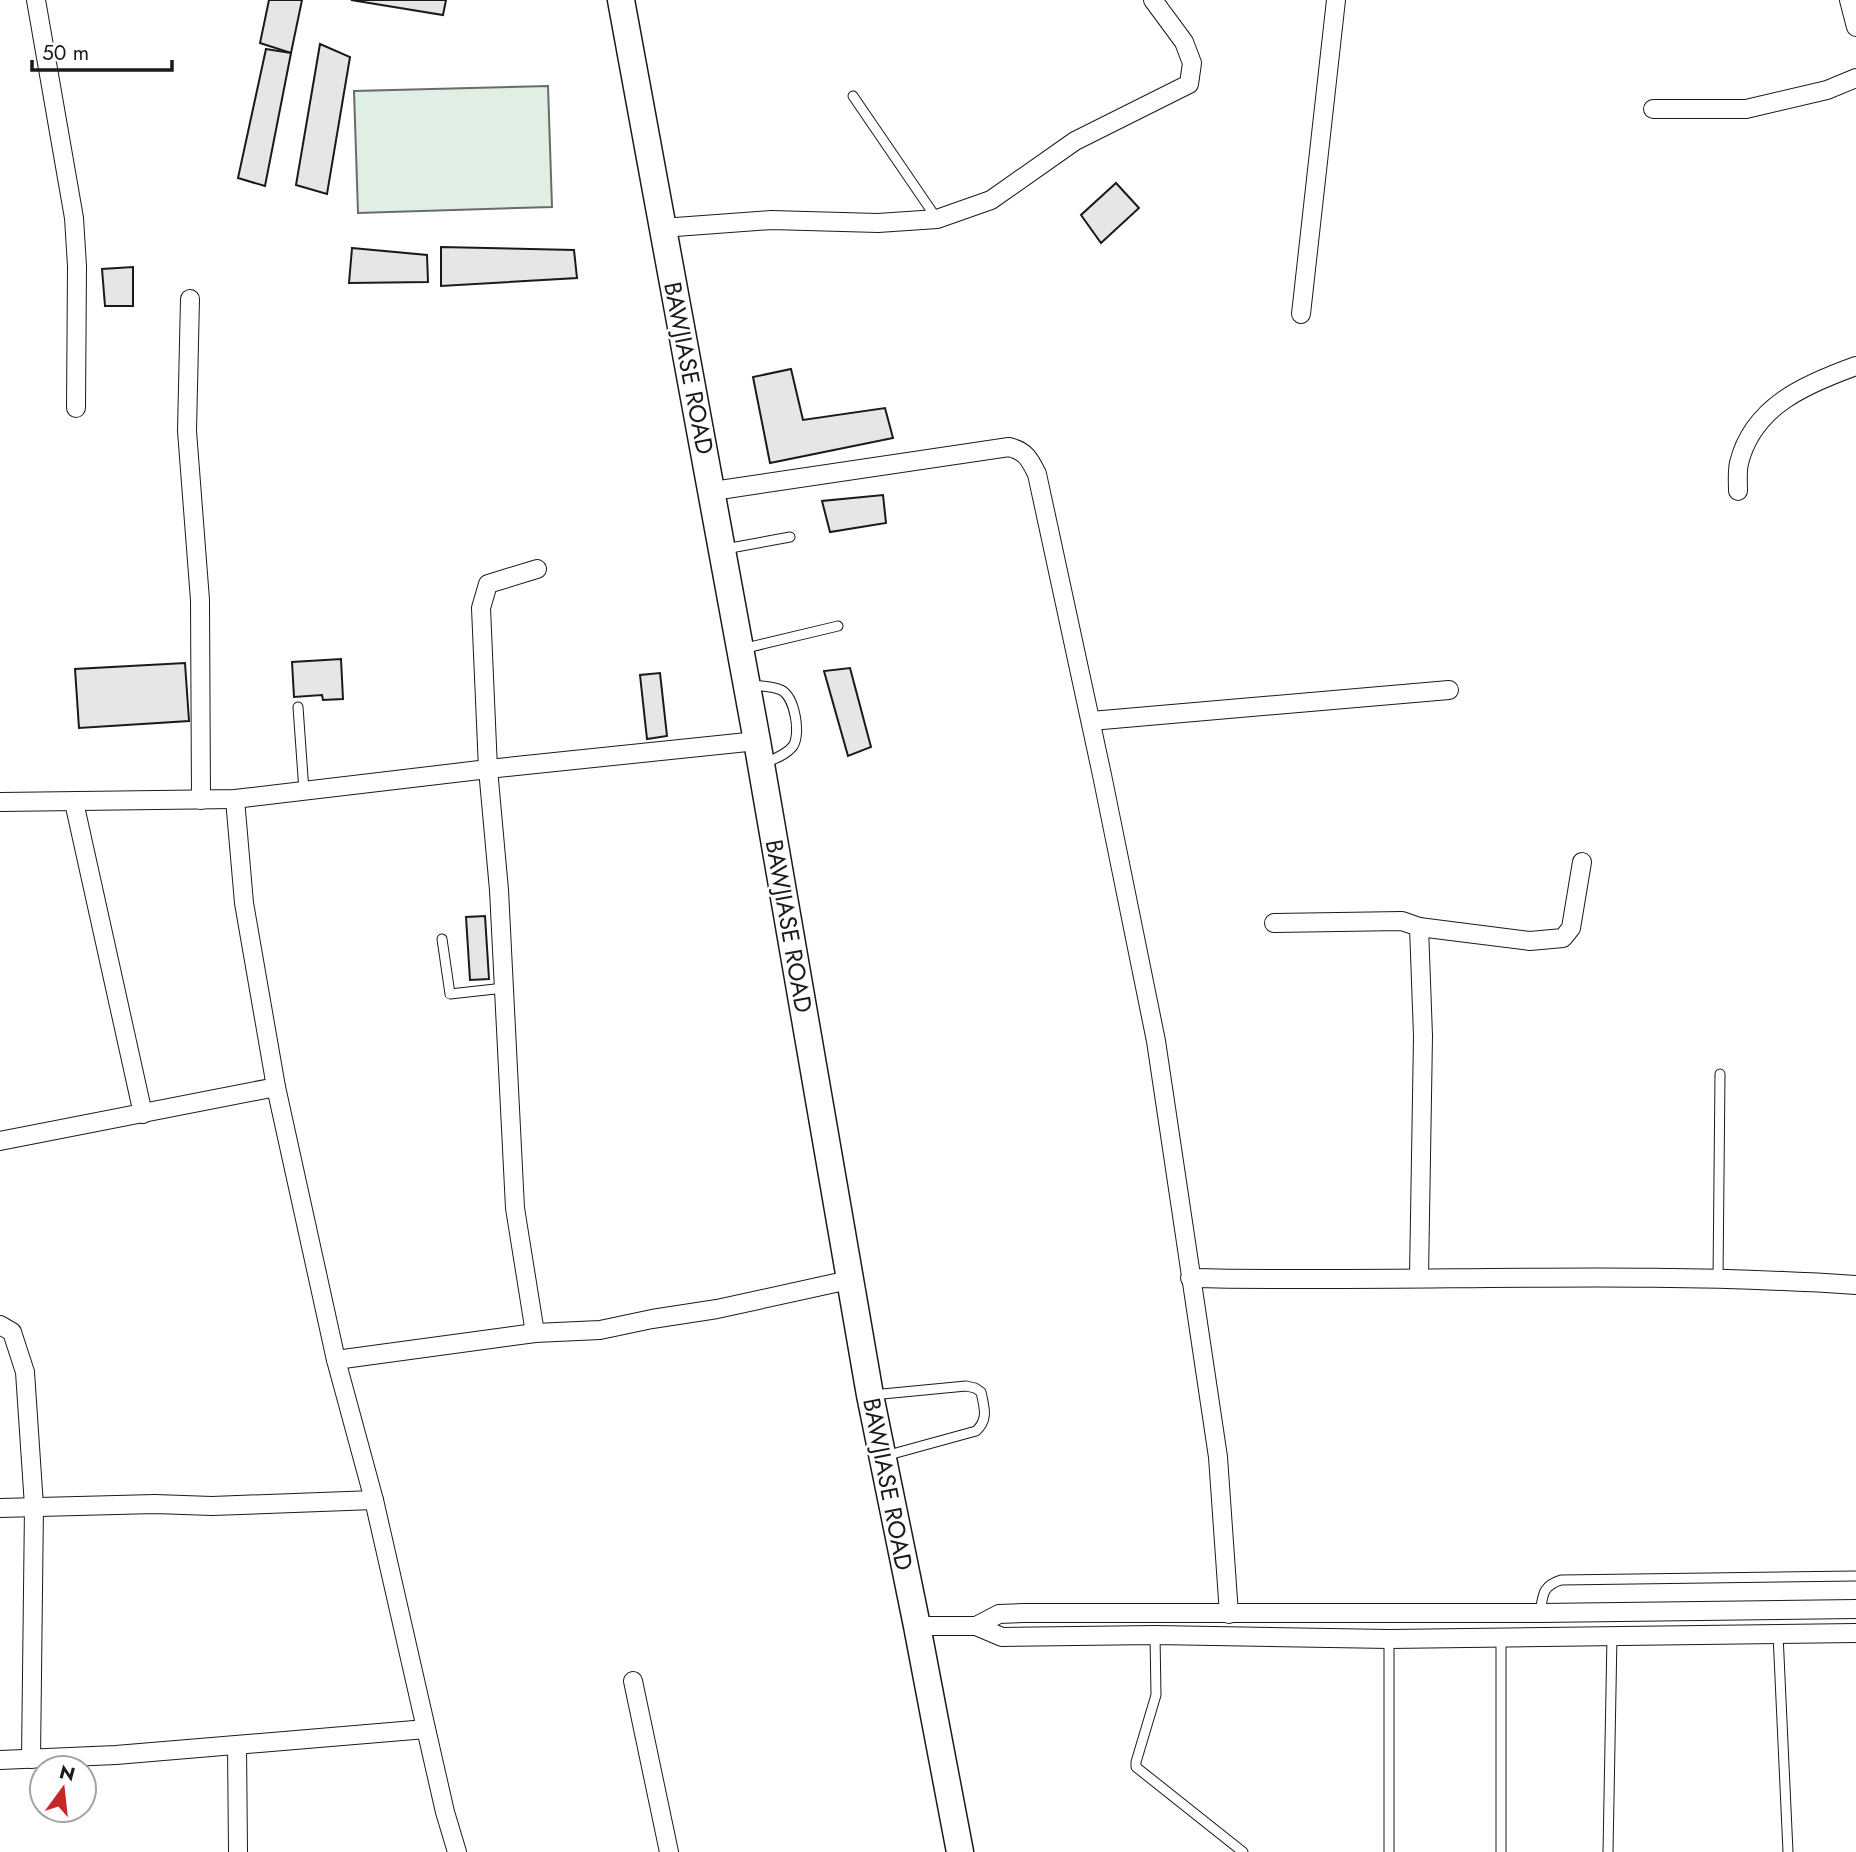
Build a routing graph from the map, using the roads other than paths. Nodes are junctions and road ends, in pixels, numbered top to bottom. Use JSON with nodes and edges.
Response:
{"nodes":[{"id":1,"x":36,"y":0,"type":"edge"},
{"id":2,"x":621,"y":0,"type":"edge"},
{"id":3,"x":1153,"y":0,"type":"edge"},
{"id":4,"x":1336,"y":0,"type":"edge"},
{"id":5,"x":1849,"y":0,"type":"edge"},
{"id":6,"x":1856,"y":27,"type":"edge"},
{"id":7,"x":1856,"y":78,"type":"edge"},
{"id":8,"x":853,"y":96,"type":"dead end"},
{"id":9,"x":1653,"y":109,"type":"dead end"},
{"id":10,"x":937,"y":219,"type":"junction"},
{"id":11,"x":662,"y":228,"type":"junction"},
{"id":12,"x":190,"y":299,"type":"dead end"},
{"id":13,"x":1301,"y":314,"type":"dead end"},
{"id":14,"x":1856,"y":366,"type":"edge"},
{"id":15,"x":76,"y":408,"type":"dead end"},
{"id":16,"x":713,"y":491,"type":"junction"},
{"id":17,"x":1738,"y":491,"type":"dead end"},
{"id":18,"x":790,"y":537,"type":"dead end"},
{"id":19,"x":723,"y":549,"type":"junction"},
{"id":20,"x":537,"y":569,"type":"dead end"},
{"id":21,"x":838,"y":626,"type":"dead end"},
{"id":22,"x":741,"y":650,"type":"junction"},
{"id":23,"x":747,"y":685,"type":"junction"},
{"id":24,"x":1449,"y":690,"type":"dead end"},
{"id":25,"x":298,"y":707,"type":"dead end"},
{"id":26,"x":1091,"y":721,"type":"junction"},
{"id":27,"x":759,"y":753,"type":"junction"},
{"id":28,"x":488,"y":769,"type":"junction"},
{"id":29,"x":304,"y":792,"type":"junction"},
{"id":30,"x":235,"y":799,"type":"junction"},
{"id":31,"x":201,"y":800,"type":"junction"},
{"id":32,"x":0,"y":802,"type":"edge"},
{"id":33,"x":74,"y":802,"type":"junction"},
{"id":34,"x":1581,"y":862,"type":"dead end"},
{"id":35,"x":1274,"y":923,"type":"dead end"},
{"id":36,"x":1419,"y":927,"type":"junction"},
{"id":37,"x":442,"y":939,"type":"dead end"},
{"id":38,"x":504,"y":988,"type":"junction"},
{"id":39,"x":1720,"y":1074,"type":"dead end"},
{"id":40,"x":276,"y":1087,"type":"junction"},
{"id":41,"x":143,"y":1114,"type":"junction"},
{"id":42,"x":0,"y":1141,"type":"edge"},
{"id":43,"x":1419,"y":1277,"type":"junction"},
{"id":44,"x":1190,"y":1278,"type":"junction"},
{"id":45,"x":1718,"y":1279,"type":"junction"},
{"id":46,"x":849,"y":1280,"type":"junction"},
{"id":47,"x":1856,"y":1284,"type":"edge"},
{"id":48,"x":0,"y":1325,"type":"edge"},
{"id":49,"x":535,"y":1333,"type":"junction"},
{"id":50,"x":336,"y":1360,"type":"junction"},
{"id":51,"x":870,"y":1395,"type":"junction"},
{"id":52,"x":881,"y":1457,"type":"junction"},
{"id":53,"x":374,"y":1500,"type":"junction"},
{"id":54,"x":34,"y":1506,"type":"junction"},
{"id":55,"x":0,"y":1508,"type":"edge"},
{"id":56,"x":1856,"y":1576,"type":"edge"},
{"id":57,"x":1856,"y":1609,"type":"edge"},
{"id":58,"x":1540,"y":1613,"type":"junction"},
{"id":59,"x":1229,"y":1614,"type":"junction"},
{"id":60,"x":918,"y":1626,"type":"junction"},
{"id":61,"x":976,"y":1626,"type":"junction"},
{"id":62,"x":1856,"y":1633,"type":"edge"},
{"id":63,"x":1778,"y":1634,"type":"junction"},
{"id":64,"x":1155,"y":1635,"type":"junction"},
{"id":65,"x":1501,"y":1636,"type":"junction"},
{"id":66,"x":1612,"y":1636,"type":"junction"},
{"id":67,"x":1389,"y":1639,"type":"junction"},
{"id":68,"x":634,"y":1681,"type":"dead end"},
{"id":69,"x":426,"y":1729,"type":"junction"},
{"id":70,"x":237,"y":1745,"type":"junction"},
{"id":71,"x":30,"y":1754,"type":"edge"},
{"id":72,"x":98,"y":1756,"type":"edge"},
{"id":73,"x":28,"y":1759,"type":"edge"},
{"id":74,"x":0,"y":1760,"type":"edge"},
{"id":75,"x":238,"y":1852,"type":"edge"},
{"id":76,"x":457,"y":1852,"type":"edge"},
{"id":77,"x":669,"y":1852,"type":"edge"},
{"id":78,"x":960,"y":1852,"type":"edge"},
{"id":79,"x":1243,"y":1852,"type":"edge"},
{"id":80,"x":1389,"y":1852,"type":"edge"},
{"id":81,"x":1501,"y":1852,"type":"edge"},
{"id":82,"x":1608,"y":1852,"type":"edge"},
{"id":83,"x":1788,"y":1852,"type":"edge"}],
"edges":[{"from":1,"to":15,"type":"street"},
{"from":2,"to":11,"type":"main road","name":"BAWJIASE ROAD"},
{"from":3,"to":10,"type":"street"},
{"from":4,"to":13,"type":"street"},
{"from":5,"to":6,"type":"street"},
{"from":7,"to":9,"type":"street"},
{"from":8,"to":10,"type":"lane"},
{"from":10,"to":11,"type":"street"},
{"from":11,"to":16,"type":"main road","name":"BAWJIASE ROAD"},
{"from":12,"to":31,"type":"street"},
{"from":14,"to":17,"type":"street"},
{"from":16,"to":19,"type":"main road","name":"BAWJIASE ROAD"},
{"from":16,"to":26,"type":"street"},
{"from":18,"to":19,"type":"lane"},
{"from":19,"to":22,"type":"main road","name":"BAWJIASE ROAD"},
{"from":20,"to":28,"type":"street"},
{"from":21,"to":22,"type":"lane"},
{"from":22,"to":23,"type":"main road","name":"BAWJIASE ROAD"},
{"from":23,"to":27,"type":"main road","name":"BAWJIASE ROAD"},
{"from":23,"to":27,"type":"lane"},
{"from":24,"to":26,"type":"street"},
{"from":25,"to":29,"type":"lane"},
{"from":26,"to":44,"type":"street"},
{"from":27,"to":28,"type":"street"},
{"from":27,"to":46,"type":"main road","name":"BAWJIASE ROAD"},
{"from":28,"to":29,"type":"street"},
{"from":28,"to":38,"type":"street"},
{"from":29,"to":30,"type":"street"},
{"from":30,"to":31,"type":"street"},
{"from":30,"to":40,"type":"street"},
{"from":31,"to":33,"type":"street"},
{"from":32,"to":33,"type":"street"},
{"from":33,"to":41,"type":"street"},
{"from":34,"to":36,"type":"street"},
{"from":35,"to":36,"type":"street"},
{"from":36,"to":43,"type":"street"},
{"from":37,"to":38,"type":"lane"},
{"from":38,"to":49,"type":"street"},
{"from":39,"to":45,"type":"lane"},
{"from":40,"to":41,"type":"street"},
{"from":40,"to":50,"type":"street"},
{"from":41,"to":42,"type":"street"},
{"from":43,"to":44,"type":"street"},
{"from":43,"to":45,"type":"street"},
{"from":44,"to":59,"type":"street"},
{"from":45,"to":47,"type":"street"},
{"from":46,"to":49,"type":"street"},
{"from":46,"to":51,"type":"main road","name":"BAWJIASE ROAD"},
{"from":48,"to":54,"type":"street"},
{"from":49,"to":50,"type":"street"},
{"from":50,"to":53,"type":"street"},
{"from":51,"to":52,"type":"main road","name":"BAWJIASE ROAD"},
{"from":51,"to":52,"type":"lane"},
{"from":52,"to":60,"type":"main road","name":"BAWJIASE ROAD"},
{"from":53,"to":54,"type":"street"},
{"from":53,"to":69,"type":"street"},
{"from":54,"to":55,"type":"street"},
{"from":54,"to":71,"type":"street"},
{"from":56,"to":58,"type":"lane"},
{"from":57,"to":58,"type":"street"},
{"from":58,"to":59,"type":"street"},
{"from":59,"to":61,"type":"street"},
{"from":60,"to":61,"type":"street"},
{"from":60,"to":78,"type":"main road","name":"BAWJIASE ROAD"},
{"from":61,"to":64,"type":"street"},
{"from":62,"to":63,"type":"street"},
{"from":63,"to":66,"type":"street"},
{"from":63,"to":83,"type":"lane"},
{"from":64,"to":67,"type":"street"},
{"from":64,"to":79,"type":"lane"},
{"from":65,"to":66,"type":"street"},
{"from":65,"to":67,"type":"street"},
{"from":65,"to":81,"type":"lane"},
{"from":66,"to":82,"type":"lane"},
{"from":67,"to":80,"type":"lane"},
{"from":68,"to":77,"type":"street"},
{"from":69,"to":70,"type":"street"},
{"from":69,"to":76,"type":"street"},
{"from":70,"to":72,"type":"street"},
{"from":70,"to":75,"type":"street"},
{"from":73,"to":74,"type":"street"}]}
